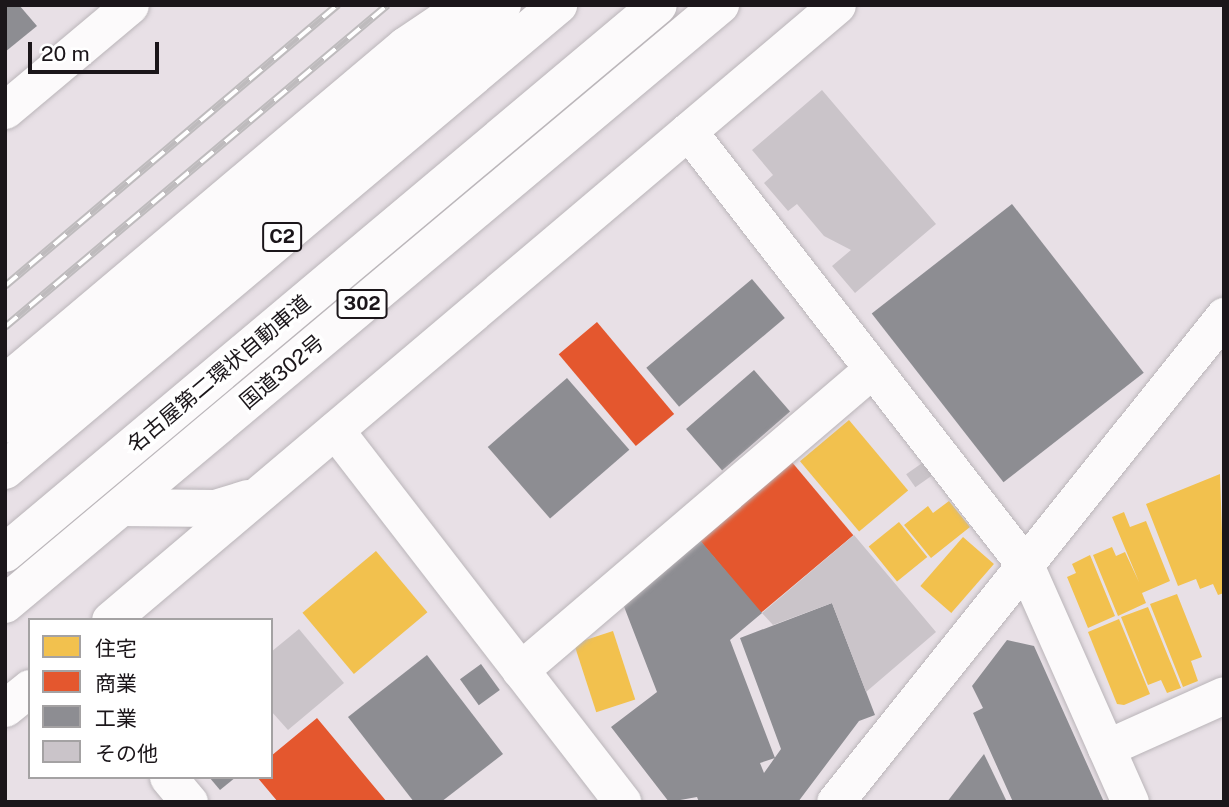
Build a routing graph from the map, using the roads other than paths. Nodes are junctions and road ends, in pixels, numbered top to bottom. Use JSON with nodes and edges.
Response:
{"nodes":[{"id":1,"x":130,"y":5,"type":"edge"},
{"id":2,"x":467,"y":5,"type":"edge"},
{"id":3,"x":502,"y":5,"type":"edge"},
{"id":4,"x":558,"y":5,"type":"edge"},
{"id":5,"x":658,"y":5,"type":"edge"},
{"id":6,"x":720,"y":5,"type":"edge"},
{"id":7,"x":837,"y":5,"type":"edge"},
{"id":8,"x":5,"y":110,"type":"edge"},
{"id":9,"x":688,"y":131,"type":"junction"},
{"id":10,"x":1224,"y":316,"type":"edge"},
{"id":11,"x":873,"y":369,"type":"junction"},
{"id":12,"x":5,"y":384,"type":"edge"},
{"id":13,"x":5,"y":424,"type":"edge"},
{"id":14,"x":335,"y":429,"type":"junction"},
{"id":15,"x":5,"y":470,"type":"edge"},
{"id":16,"x":265,"y":489,"type":"junction"},
{"id":17,"x":121,"y":507,"type":"junction"},
{"id":18,"x":5,"y":553,"type":"edge"},
{"id":19,"x":1024,"y":565,"type":"junction"},
{"id":20,"x":5,"y":604,"type":"edge"},
{"id":21,"x":112,"y":618,"type":"edge"},
{"id":22,"x":520,"y":670,"type":"junction"},
{"id":23,"x":28,"y":690,"type":"edge"},
{"id":24,"x":1224,"y":695,"type":"edge"},
{"id":25,"x":5,"y":708,"type":"edge"},
{"id":26,"x":1106,"y":748,"type":"junction"},
{"id":27,"x":170,"y":779,"type":"edge"},
{"id":28,"x":188,"y":802,"type":"edge"},
{"id":29,"x":622,"y":802,"type":"edge"},
{"id":30,"x":835,"y":802,"type":"edge"},
{"id":31,"x":1130,"y":802,"type":"edge"}],
"edges":[{"from":1,"to":8,"type":"street"},
{"from":2,"to":12,"type":"highway"},
{"from":3,"to":13,"type":"highway"},
{"from":4,"to":15,"type":"highway","number":"C2"},
{"from":5,"to":18,"type":"highway","name":"名古屋第二環状自動車道"},
{"from":6,"to":17,"type":"highway","name":"国道302号","number":"302"},
{"from":7,"to":9,"type":"street"},
{"from":9,"to":11,"type":"street"},
{"from":9,"to":14,"type":"street"},
{"from":10,"to":19,"type":"street"},
{"from":11,"to":19,"type":"street"},
{"from":11,"to":22,"type":"street"},
{"from":14,"to":16,"type":"street"},
{"from":14,"to":22,"type":"street"},
{"from":16,"to":17,"type":"street"},
{"from":16,"to":21,"type":"street"},
{"from":17,"to":20,"type":"highway","name":"国道302号","number":"302"},
{"from":19,"to":26,"type":"street"},
{"from":19,"to":30,"type":"street"},
{"from":22,"to":29,"type":"street"},
{"from":23,"to":25,"type":"street"},
{"from":24,"to":26,"type":"street"},
{"from":26,"to":31,"type":"street"},
{"from":27,"to":28,"type":"street"}]}
